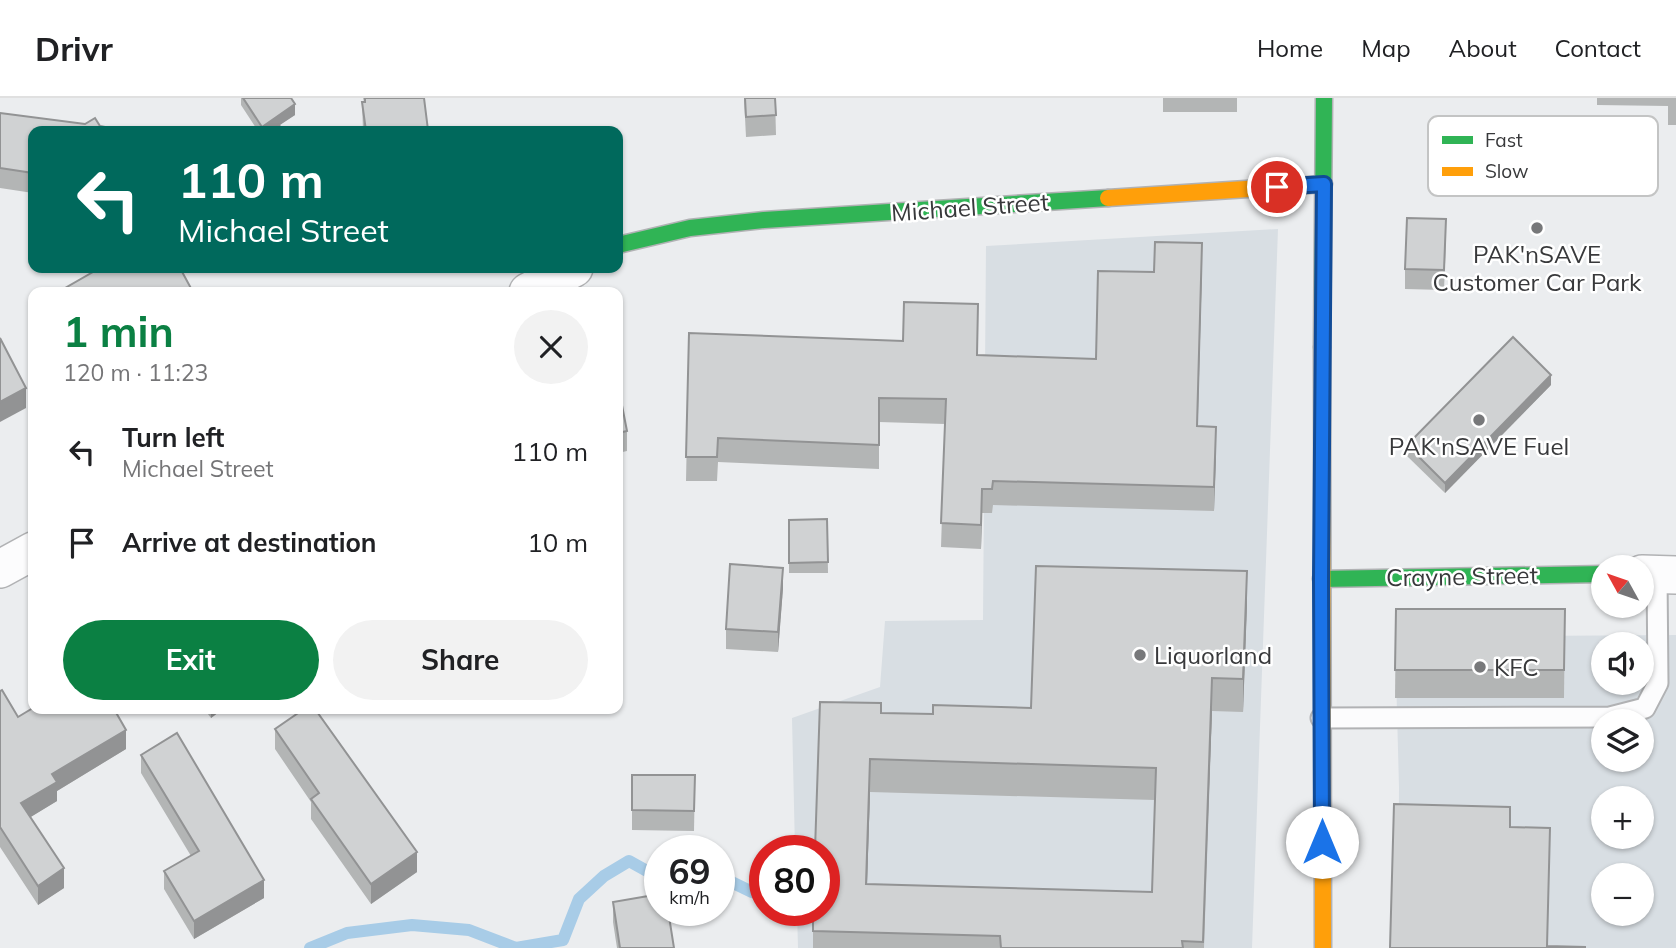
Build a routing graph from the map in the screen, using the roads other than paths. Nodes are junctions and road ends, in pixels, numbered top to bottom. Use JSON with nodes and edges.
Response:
{"nodes":[{"id":1,"x":1324,"y":98,"type":"edge"},
{"id":2,"x":1324,"y":184,"type":"junction"},
{"id":3,"x":623,"y":244,"type":"edge"},
{"id":4,"x":564,"y":273,"type":"edge"},
{"id":5,"x":537,"y":287,"type":"edge"},
{"id":6,"x":28,"y":554,"type":"edge"},
{"id":7,"x":0,"y":569,"type":"edge"},
{"id":8,"x":1591,"y":574,"type":"edge"},
{"id":9,"x":1658,"y":574,"type":"edge"},
{"id":10,"x":1321,"y":579,"type":"junction"},
{"id":11,"x":1321,"y":718,"type":"junction"},
{"id":12,"x":1323,"y":948,"type":"edge"}],
"edges":[{"from":1,"to":2,"type":"main road"},
{"from":2,"to":3,"type":"main road","name":"Michael Street"},
{"from":2,"to":10,"type":"main road"},
{"from":4,"to":5,"type":"street"},
{"from":6,"to":7,"type":"street"},
{"from":8,"to":10,"type":"main road","name":"Crayne Street"},
{"from":9,"to":11,"type":"lane"},
{"from":10,"to":11,"type":"main road"},
{"from":11,"to":12,"type":"main road"}]}
